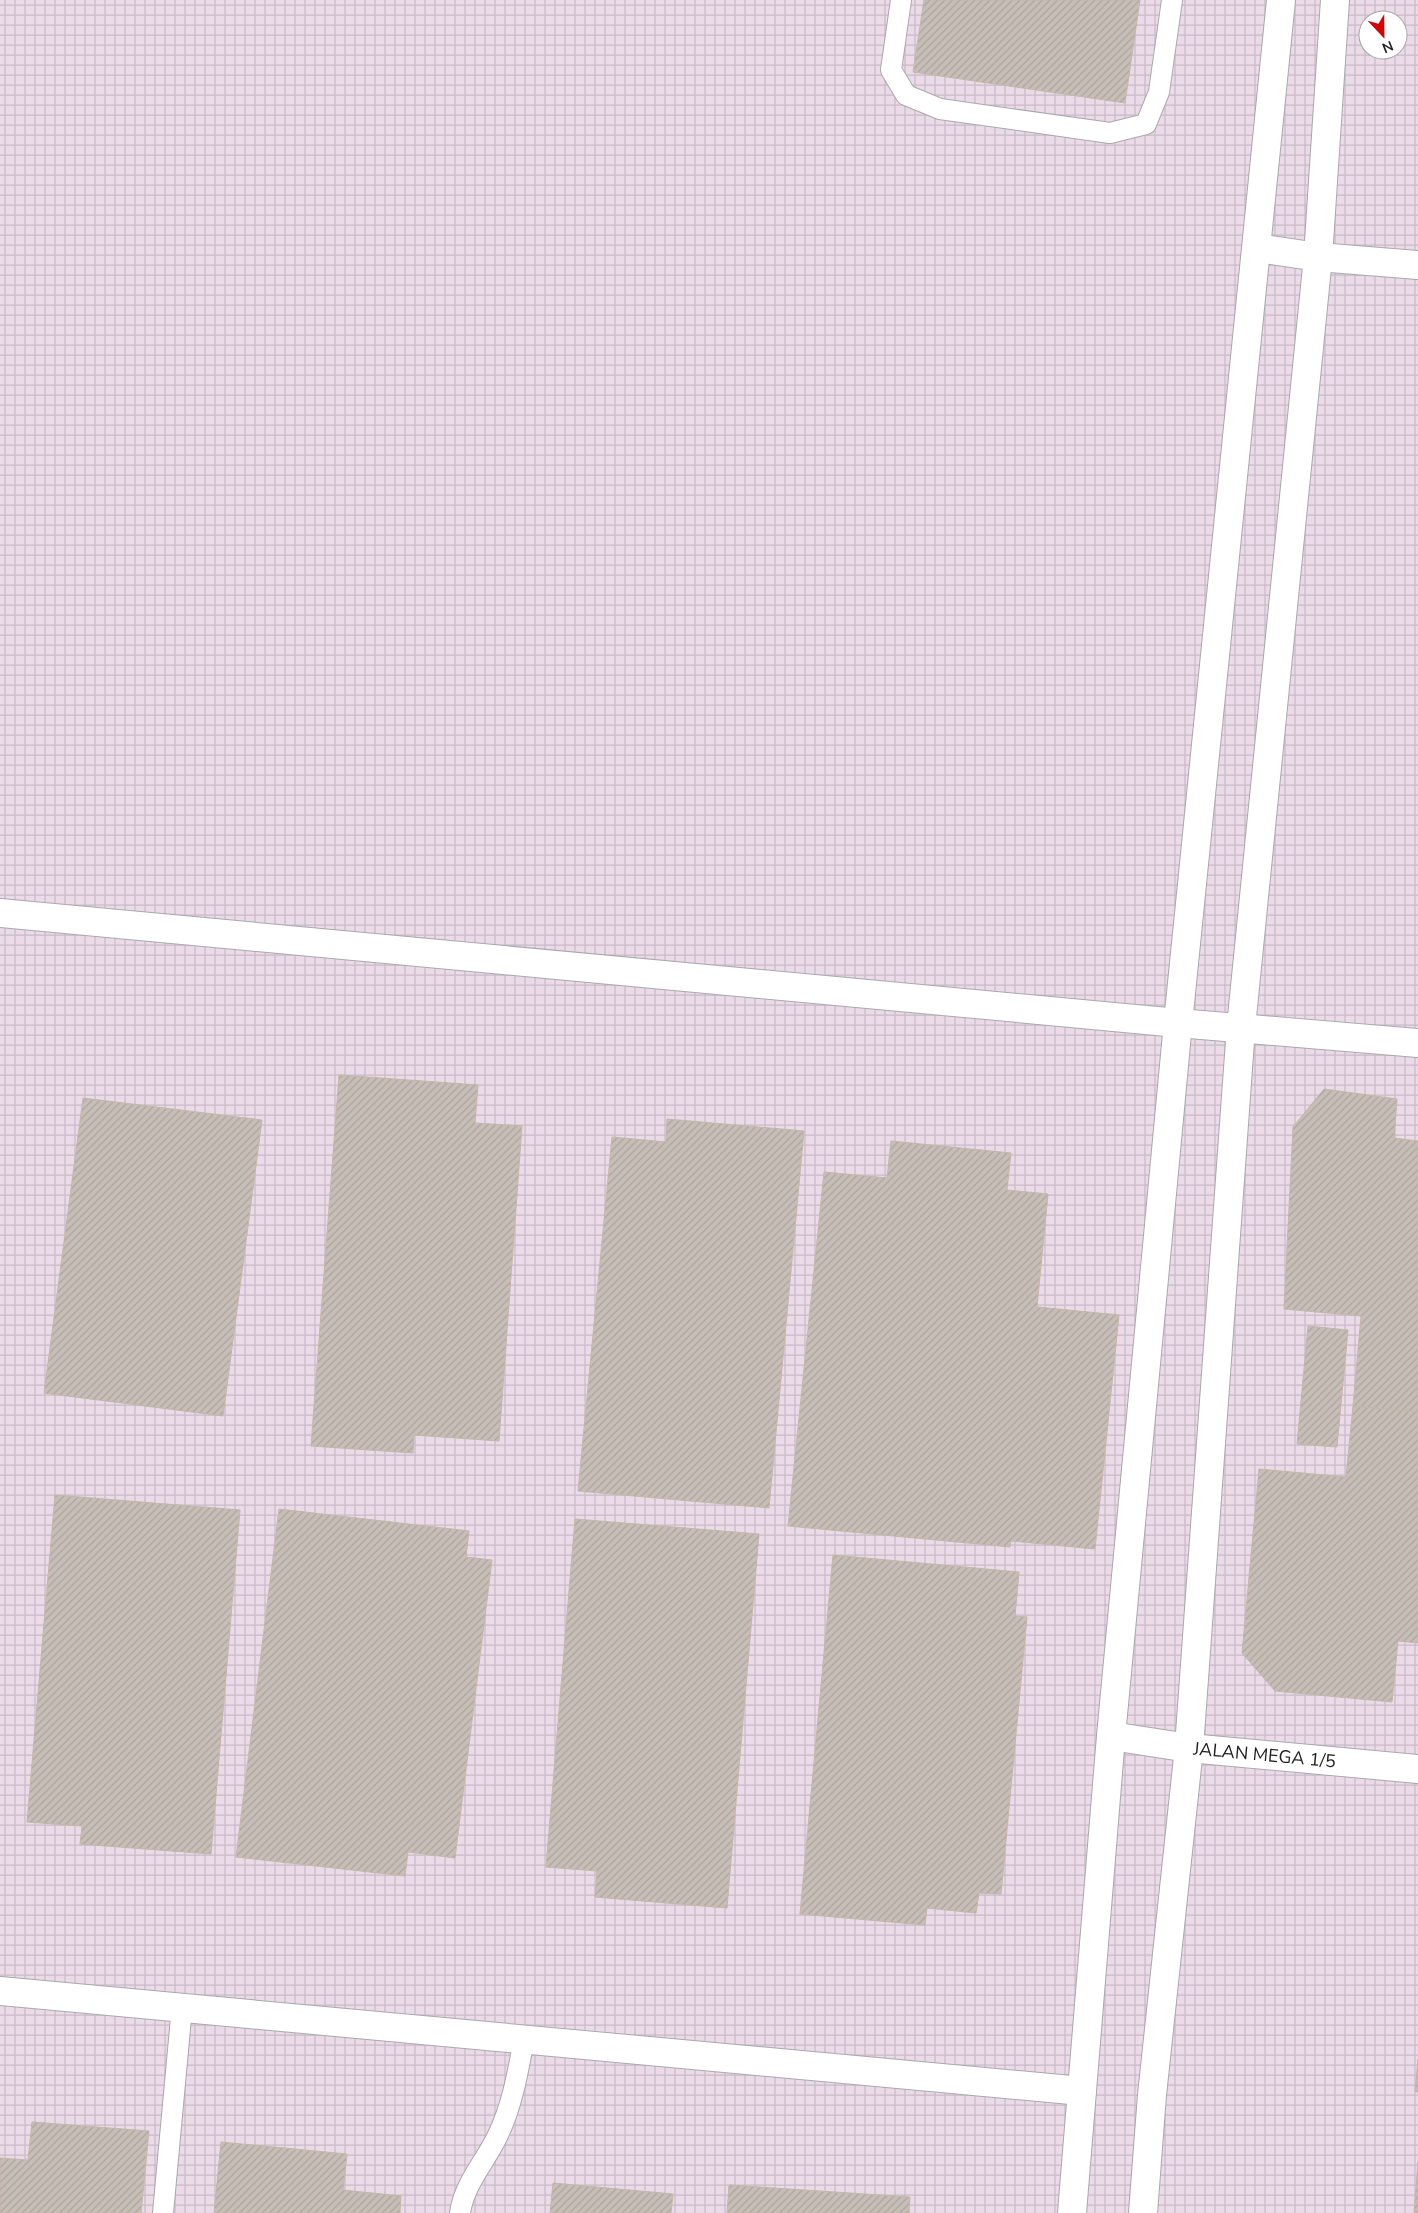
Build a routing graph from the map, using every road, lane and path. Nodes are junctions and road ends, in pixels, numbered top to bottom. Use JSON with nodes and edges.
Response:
{"nodes":[{"id":1,"x":901,"y":0,"type":"edge"},
{"id":2,"x":1172,"y":0,"type":"edge"},
{"id":3,"x":1281,"y":0,"type":"edge"},
{"id":4,"x":1334,"y":0,"type":"edge"},
{"id":5,"x":1257,"y":248,"type":"junction"},
{"id":6,"x":1318,"y":257,"type":"junction"},
{"id":7,"x":1418,"y":266,"type":"edge"},
{"id":8,"x":0,"y":913,"type":"edge"},
{"id":9,"x":1178,"y":1024,"type":"junction"},
{"id":10,"x":1241,"y":1027,"type":"junction"},
{"id":11,"x":1418,"y":1043,"type":"edge"},
{"id":12,"x":1111,"y":1736,"type":"junction"},
{"id":13,"x":1189,"y":1748,"type":"junction"},
{"id":14,"x":1418,"y":1769,"type":"edge"},
{"id":15,"x":0,"y":1991,"type":"edge"},
{"id":16,"x":182,"y":2008,"type":"junction"},
{"id":17,"x":524,"y":2040,"type":"junction"},
{"id":18,"x":1082,"y":2091,"type":"junction"},
{"id":19,"x":163,"y":2213,"type":"edge"},
{"id":20,"x":460,"y":2213,"type":"edge"},
{"id":21,"x":1072,"y":2213,"type":"edge"},
{"id":22,"x":1143,"y":2213,"type":"edge"}],
"edges":[{"from":1,"to":2,"type":"lane"},
{"from":3,"to":5,"type":"street"},
{"from":4,"to":6,"type":"street"},
{"from":5,"to":6,"type":"street"},
{"from":5,"to":9,"type":"street"},
{"from":6,"to":7,"type":"street"},
{"from":6,"to":10,"type":"street"},
{"from":8,"to":9,"type":"street"},
{"from":9,"to":10,"type":"street"},
{"from":9,"to":12,"type":"street"},
{"from":10,"to":11,"type":"street"},
{"from":10,"to":13,"type":"street"},
{"from":12,"to":13,"type":"street","name":"JALAN MEGA 1/5"},
{"from":12,"to":18,"type":"street"},
{"from":13,"to":14,"type":"street","name":"JALAN MEGA 1/5"},
{"from":13,"to":22,"type":"street"},
{"from":15,"to":16,"type":"street"},
{"from":16,"to":17,"type":"street"},
{"from":16,"to":19,"type":"lane"},
{"from":17,"to":18,"type":"street"},
{"from":17,"to":20,"type":"lane"},
{"from":18,"to":21,"type":"street"}]}
